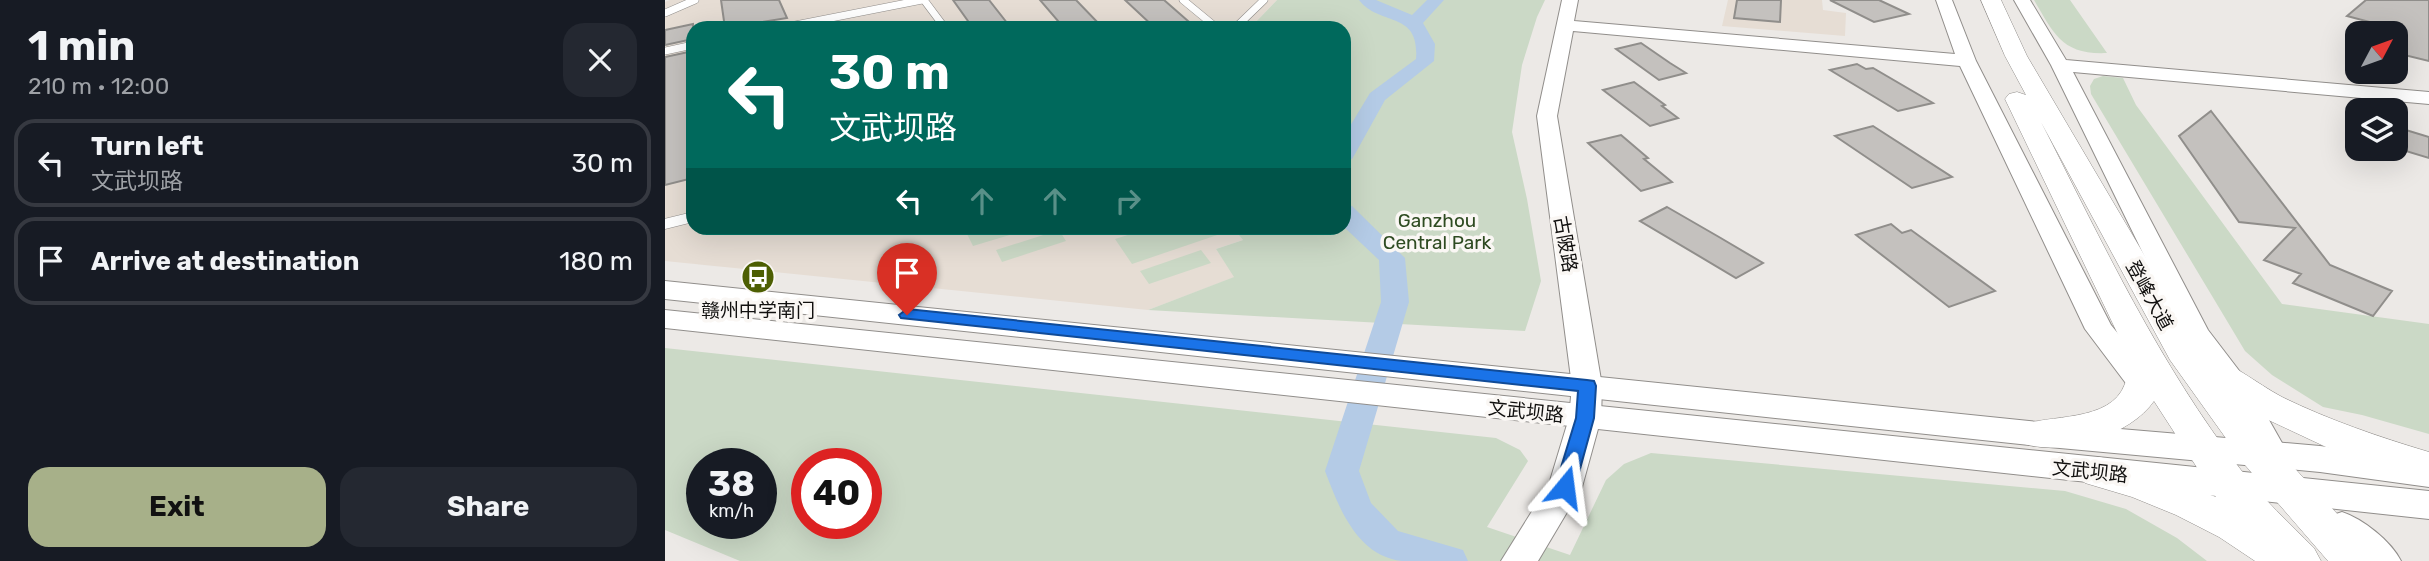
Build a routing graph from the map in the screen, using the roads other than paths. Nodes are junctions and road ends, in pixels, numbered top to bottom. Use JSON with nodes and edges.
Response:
{"nodes":[{"id":1,"x":695,"y":0,"type":"edge"},
{"id":2,"x":923,"y":0,"type":"edge"},
{"id":3,"x":1183,"y":0,"type":"edge"},
{"id":4,"x":1264,"y":0,"type":"edge"},
{"id":5,"x":1570,"y":0,"type":"edge"},
{"id":6,"x":1944,"y":0,"type":"edge"},
{"id":7,"x":1970,"y":0,"type":"edge"},
{"id":8,"x":1991,"y":0,"type":"edge"},
{"id":9,"x":2022,"y":0,"type":"edge"},
{"id":10,"x":665,"y":13,"type":"edge"},
{"id":11,"x":816,"y":21,"type":"edge"},
{"id":12,"x":940,"y":21,"type":"edge"},
{"id":13,"x":1208,"y":21,"type":"edge"},
{"id":14,"x":1242,"y":21,"type":"edge"},
{"id":15,"x":1565,"y":25,"type":"junction"},
{"id":16,"x":686,"y":46,"type":"edge"},
{"id":17,"x":665,"y":51,"type":"edge"},
{"id":18,"x":1967,"y":61,"type":"junction"},
{"id":19,"x":2060,"y":65,"type":"junction"},
{"id":20,"x":2429,"y":97,"type":"edge"},
{"id":21,"x":686,"y":218,"type":"edge"},
{"id":22,"x":665,"y":224,"type":"edge"},
{"id":23,"x":665,"y":290,"type":"edge"},
{"id":24,"x":665,"y":319,"type":"edge"},
{"id":25,"x":2139,"y":342,"type":"junction"},
{"id":26,"x":2182,"y":352,"type":"junction"},
{"id":27,"x":2144,"y":385,"type":"junction"},
{"id":28,"x":2237,"y":388,"type":"junction"},
{"id":29,"x":1506,"y":393,"type":"junction"},
{"id":30,"x":1586,"y":402,"type":"junction"},
{"id":31,"x":2038,"y":434,"type":"junction"},
{"id":32,"x":2199,"y":449,"type":"junction"},
{"id":33,"x":2266,"y":455,"type":"junction"},
{"id":34,"x":2429,"y":467,"type":"edge"},
{"id":35,"x":2099,"y":472,"type":"junction"},
{"id":36,"x":2429,"y":474,"type":"edge"},
{"id":37,"x":2224,"y":484,"type":"junction"},
{"id":38,"x":1565,"y":487,"type":"joint"},
{"id":39,"x":2296,"y":491,"type":"junction"},
{"id":40,"x":2429,"y":505,"type":"edge"},
{"id":41,"x":2275,"y":555,"type":"edge"},
{"id":42,"x":1519,"y":561,"type":"edge"},
{"id":43,"x":2299,"y":561,"type":"edge"},
{"id":44,"x":2354,"y":561,"type":"edge"},
{"id":45,"x":2383,"y":561,"type":"edge"}],
"edges":[{"from":1,"to":10,"type":"lane"},
{"from":2,"to":11,"type":"lane"},
{"from":2,"to":12,"type":"lane"},
{"from":3,"to":13,"type":"lane"},
{"from":4,"to":14,"type":"lane"},
{"from":5,"to":15,"type":"street","name":"古陂路"},
{"from":6,"to":18,"type":"street"},
{"from":7,"to":25,"type":"main road","name":"登峰大道"},
{"from":8,"to":26,"type":"main road","name":"登峰大道"},
{"from":9,"to":19,"type":"street"},
{"from":15,"to":18,"type":"street"},
{"from":15,"to":30,"type":"street","name":"古陂路"},
{"from":16,"to":17,"type":"lane"},
{"from":18,"to":27,"type":"street"},
{"from":19,"to":20,"type":"street"},
{"from":19,"to":28,"type":"street"},
{"from":21,"to":22,"type":"lane"},
{"from":23,"to":29,"type":"main road","name":"文武坝路"},
{"from":24,"to":29,"type":"main road","name":"文武坝路"},
{"from":25,"to":27,"type":"main road"},
{"from":25,"to":32,"type":"main road","name":"登峰大道"},
{"from":26,"to":28,"type":"main road"},
{"from":26,"to":33,"type":"main road","name":"登峰大道"},
{"from":27,"to":31,"type":"main road"},
{"from":27,"to":32,"type":"street"},
{"from":28,"to":33,"type":"street"},
{"from":28,"to":34,"type":"main road"},
{"from":29,"to":30,"type":"main road","name":"文武坝路"},
{"from":30,"to":31,"type":"main road","name":"文武坝路"},
{"from":30,"to":35,"type":"main road","name":"文武坝路"},
{"from":30,"to":38,"type":"street","name":"古陂路"},
{"from":31,"to":32,"type":"main road","name":"文武坝路"},
{"from":32,"to":33,"type":"main road","name":"文武坝路"},
{"from":32,"to":37,"type":"main road","name":"登峰大道"},
{"from":33,"to":36,"type":"main road","name":"文武坝路"},
{"from":33,"to":39,"type":"main road","name":"登峰大道"},
{"from":35,"to":37,"type":"main road","name":"文武坝路"},
{"from":35,"to":41,"type":"main road"},
{"from":37,"to":39,"type":"main road","name":"文武坝路"},
{"from":37,"to":41,"type":"street"},
{"from":37,"to":43,"type":"main road","name":"登峰大道"},
{"from":38,"to":42,"type":"street"},
{"from":39,"to":40,"type":"main road","name":"文武坝路"},
{"from":39,"to":44,"type":"main road","name":"登峰大道"},
{"from":39,"to":45,"type":"street"}]}
